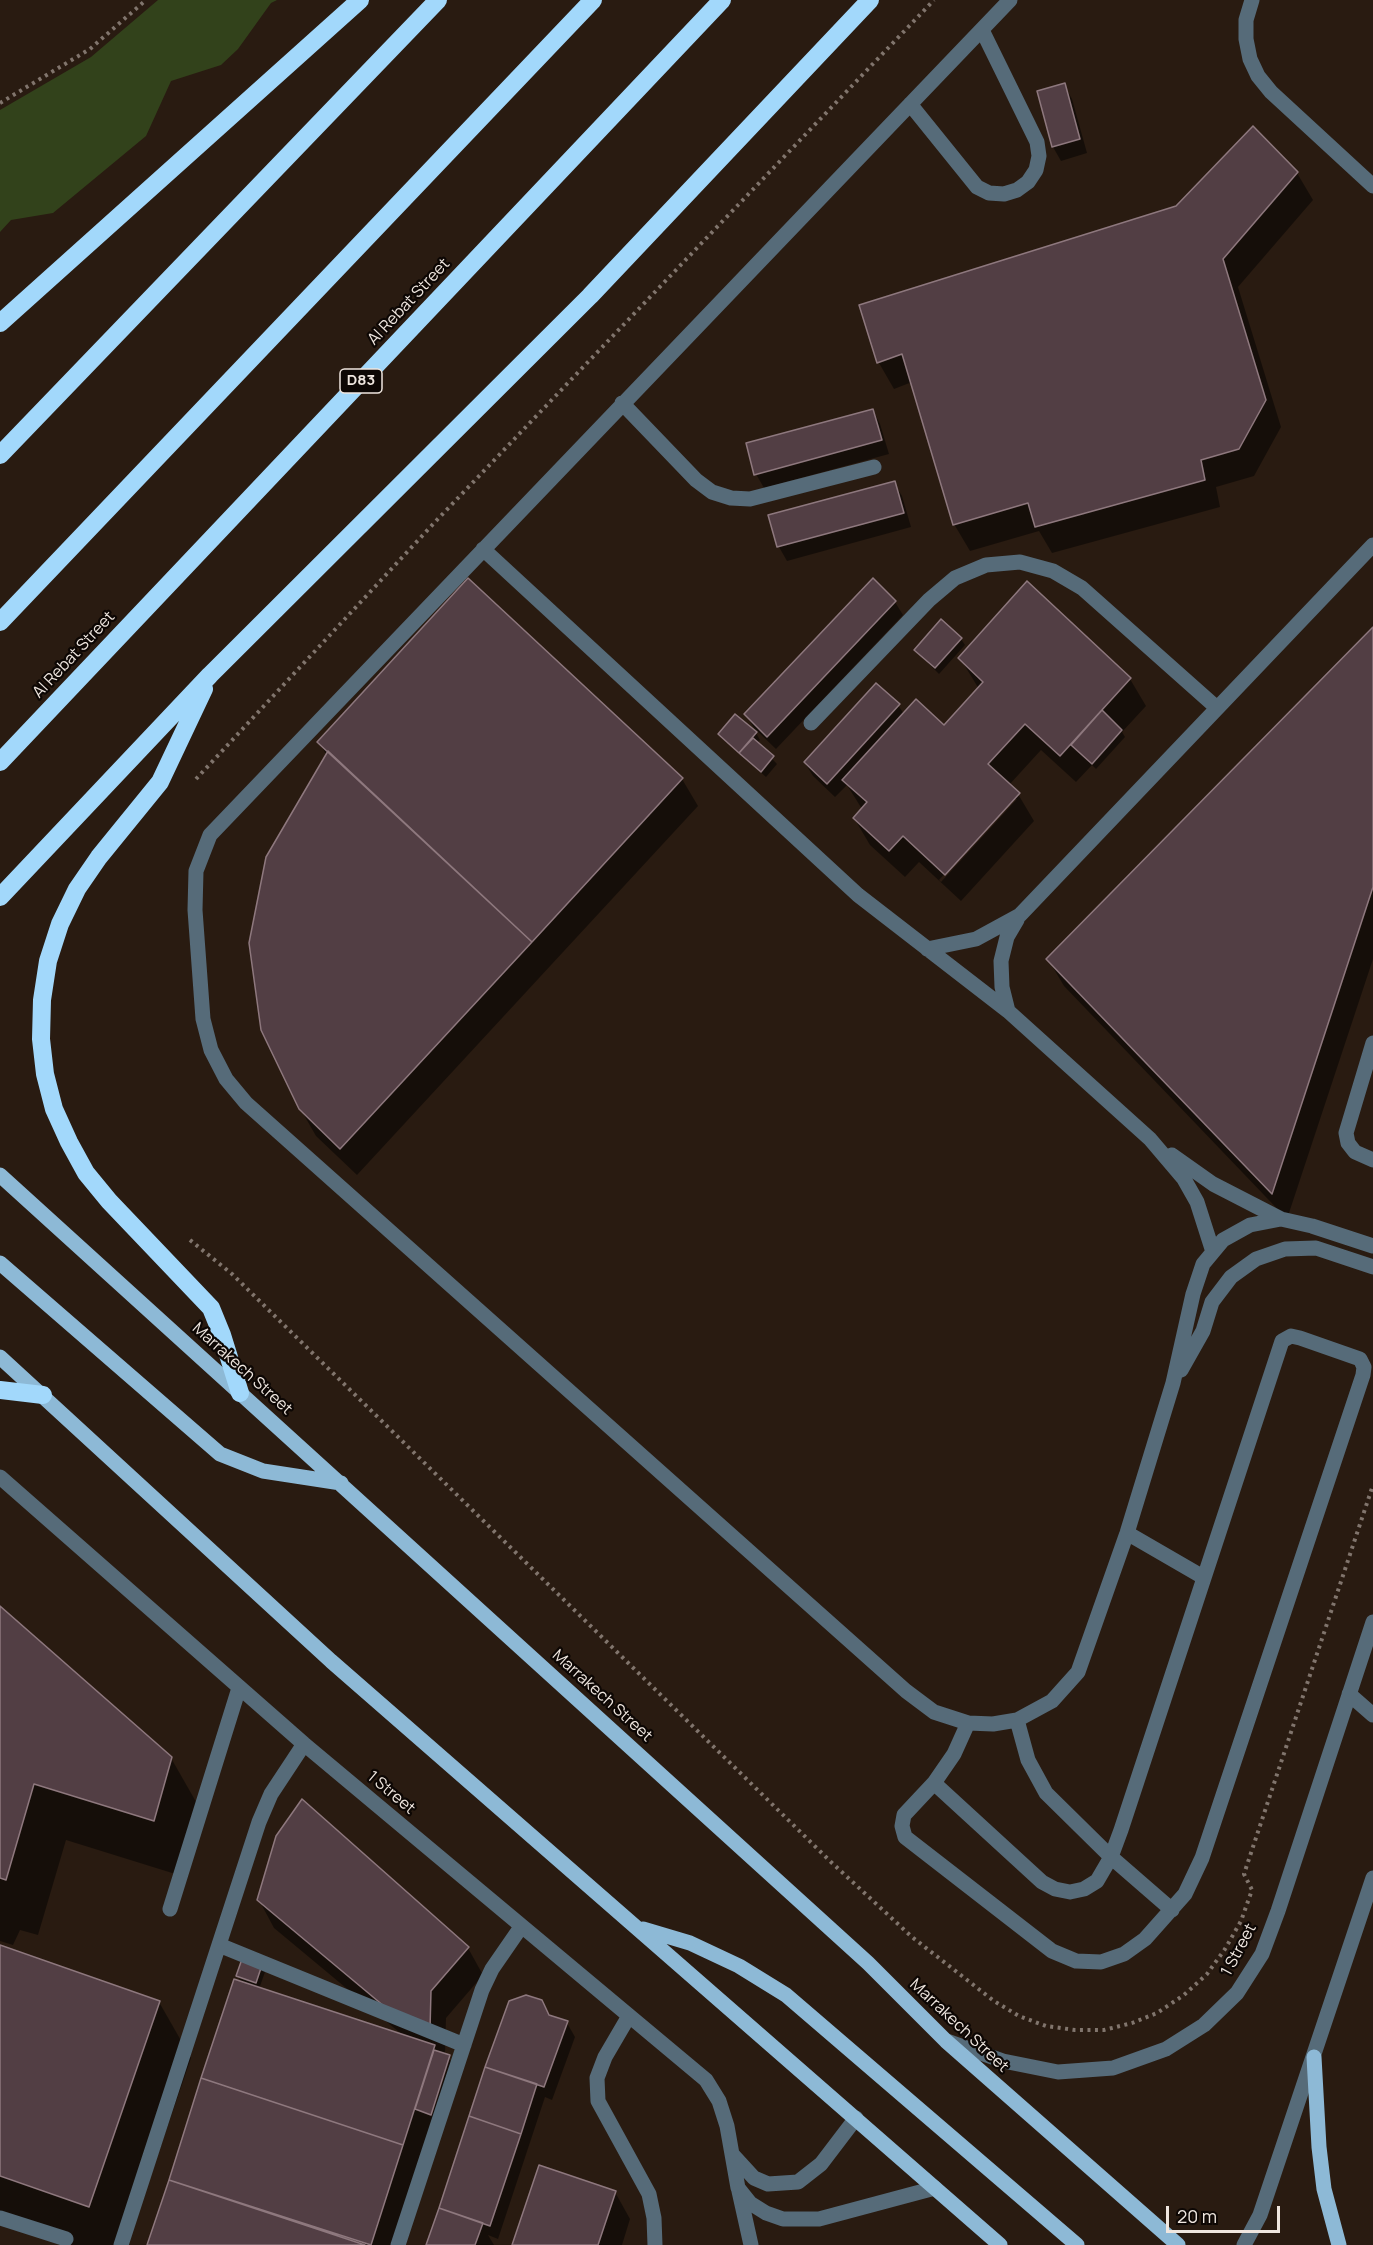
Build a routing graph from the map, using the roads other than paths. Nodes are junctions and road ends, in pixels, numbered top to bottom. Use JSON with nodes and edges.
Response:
{"nodes":[{"id":1,"x":360,"y":0,"type":"edge"},
{"id":2,"x":438,"y":0,"type":"edge"},
{"id":3,"x":593,"y":0,"type":"edge"},
{"id":4,"x":722,"y":0,"type":"edge"},
{"id":5,"x":870,"y":0,"type":"edge"},
{"id":6,"x":1011,"y":0,"type":"edge"},
{"id":7,"x":1252,"y":0,"type":"edge"},
{"id":8,"x":982,"y":30,"type":"junction"},
{"id":9,"x":910,"y":104,"type":"junction"},
{"id":10,"x":1373,"y":186,"type":"edge"},
{"id":11,"x":0,"y":323,"type":"edge"},
{"id":12,"x":622,"y":403,"type":"junction"},
{"id":13,"x":0,"y":455,"type":"edge"},
{"id":14,"x":874,"y":467,"type":"dead end"},
{"id":15,"x":1373,"y":545,"type":"edge"},
{"id":16,"x":483,"y":549,"type":"junction"},
{"id":17,"x":0,"y":622,"type":"edge"},
{"id":18,"x":210,"y":675,"type":"junction"},
{"id":19,"x":1217,"y":708,"type":"junction"},
{"id":20,"x":811,"y":723,"type":"dead end"},
{"id":21,"x":0,"y":762,"type":"edge"},
{"id":22,"x":0,"y":897,"type":"edge"},
{"id":23,"x":1020,"y":915,"type":"junction"},
{"id":24,"x":927,"y":949,"type":"junction"},
{"id":25,"x":1008,"y":1011,"type":"junction"},
{"id":26,"x":1373,"y":1043,"type":"edge"},
{"id":27,"x":1150,"y":1140,"type":"junction"},
{"id":28,"x":1373,"y":1160,"type":"edge"},
{"id":29,"x":0,"y":1175,"type":"edge"},
{"id":30,"x":1281,"y":1219,"type":"junction"},
{"id":31,"x":1373,"y":1246,"type":"edge"},
{"id":32,"x":1213,"y":1252,"type":"junction"},
{"id":33,"x":0,"y":1263,"type":"edge"},
{"id":34,"x":1373,"y":1267,"type":"edge"},
{"id":35,"x":0,"y":1358,"type":"edge"},
{"id":36,"x":1173,"y":1383,"type":"junction"},
{"id":37,"x":0,"y":1390,"type":"edge"},
{"id":38,"x":240,"y":1392,"type":"junction"},
{"id":39,"x":43,"y":1395,"type":"junction"},
{"id":40,"x":0,"y":1477,"type":"edge"},
{"id":41,"x":341,"y":1483,"type":"junction"},
{"id":42,"x":1127,"y":1533,"type":"junction"},
{"id":43,"x":1203,"y":1577,"type":"junction"},
{"id":44,"x":1373,"y":1622,"type":"edge"},
{"id":45,"x":239,"y":1688,"type":"junction"},
{"id":46,"x":1349,"y":1694,"type":"junction"},
{"id":47,"x":1373,"y":1715,"type":"edge"},
{"id":48,"x":1017,"y":1719,"type":"junction"},
{"id":49,"x":968,"y":1723,"type":"junction"},
{"id":50,"x":304,"y":1744,"type":"junction"},
{"id":51,"x":934,"y":1783,"type":"junction"},
{"id":52,"x":1111,"y":1857,"type":"junction"},
{"id":53,"x":1373,"y":1878,"type":"edge"},
{"id":54,"x":170,"y":1909,"type":"dead end"},
{"id":55,"x":1172,"y":1910,"type":"junction"},
{"id":56,"x":521,"y":1927,"type":"junction"},
{"id":57,"x":637,"y":1927,"type":"junction"},
{"id":58,"x":219,"y":1945,"type":"junction"},
{"id":59,"x":629,"y":2016,"type":"junction"},
{"id":60,"x":946,"y":2041,"type":"junction"},
{"id":61,"x":464,"y":2045,"type":"junction"},
{"id":62,"x":1314,"y":2057,"type":"junction"},
{"id":63,"x":856,"y":2118,"type":"junction"},
{"id":64,"x":730,"y":2152,"type":"junction"},
{"id":65,"x":738,"y":2188,"type":"junction"},
{"id":66,"x":935,"y":2188,"type":"junction"},
{"id":67,"x":964,"y":2213,"type":"junction"},
{"id":68,"x":0,"y":2218,"type":"edge"},
{"id":69,"x":66,"y":2240,"type":"dead end"},
{"id":70,"x":121,"y":2245,"type":"edge"},
{"id":71,"x":398,"y":2245,"type":"edge"},
{"id":72,"x":656,"y":2245,"type":"edge"},
{"id":73,"x":752,"y":2245,"type":"edge"},
{"id":74,"x":989,"y":2245,"type":"edge"},
{"id":75,"x":1000,"y":2245,"type":"edge"},
{"id":76,"x":1077,"y":2245,"type":"edge"},
{"id":77,"x":1178,"y":2245,"type":"edge"},
{"id":78,"x":1244,"y":2245,"type":"edge"},
{"id":79,"x":1339,"y":2245,"type":"edge"}],
"edges":[{"from":1,"to":11,"type":"highway"},
{"from":2,"to":13,"type":"highway"},
{"from":3,"to":17,"type":"highway"},
{"from":4,"to":21,"type":"highway","name":"Al Rebat Street","number":"D83"},
{"from":5,"to":18,"type":"highway"},
{"from":6,"to":8,"type":"street"},
{"from":7,"to":10,"type":"street"},
{"from":8,"to":9,"type":"street"},
{"from":8,"to":9,"type":"street"},
{"from":9,"to":12,"type":"street"},
{"from":12,"to":14,"type":"street"},
{"from":12,"to":16,"type":"street"},
{"from":15,"to":19,"type":"street"},
{"from":16,"to":24,"type":"street"},
{"from":16,"to":49,"type":"street"},
{"from":18,"to":22,"type":"highway"},
{"from":18,"to":38,"type":"highway"},
{"from":19,"to":20,"type":"street"},
{"from":19,"to":23,"type":"street"},
{"from":23,"to":24,"type":"street"},
{"from":23,"to":25,"type":"street"},
{"from":24,"to":25,"type":"street"},
{"from":25,"to":27,"type":"street"},
{"from":26,"to":28,"type":"street"},
{"from":27,"to":30,"type":"street"},
{"from":27,"to":32,"type":"street"},
{"from":29,"to":38,"type":"main road","name":"Marrakech Street"},
{"from":30,"to":31,"type":"street"},
{"from":30,"to":32,"type":"street"},
{"from":32,"to":36,"type":"street"},
{"from":33,"to":41,"type":"main road"},
{"from":34,"to":36,"type":"street"},
{"from":35,"to":39,"type":"main road"},
{"from":36,"to":42,"type":"street"},
{"from":37,"to":39,"type":"highway"},
{"from":38,"to":41,"type":"main road","name":"Marrakech Street"},
{"from":39,"to":57,"type":"main road"},
{"from":40,"to":45,"type":"street","name":"1 Street"},
{"from":41,"to":60,"type":"main road","name":"Marrakech Street"},
{"from":42,"to":43,"type":"street"},
{"from":42,"to":48,"type":"street"},
{"from":43,"to":52,"type":"street"},
{"from":43,"to":55,"type":"street"},
{"from":44,"to":46,"type":"street","name":"1 Street"},
{"from":45,"to":50,"type":"street","name":"1 Street"},
{"from":45,"to":54,"type":"street"},
{"from":46,"to":47,"type":"street"},
{"from":46,"to":60,"type":"street","name":"1 Street"},
{"from":48,"to":49,"type":"street"},
{"from":48,"to":52,"type":"street"},
{"from":49,"to":51,"type":"street"},
{"from":50,"to":56,"type":"street","name":"1 Street"},
{"from":50,"to":58,"type":"street"},
{"from":51,"to":52,"type":"street"},
{"from":51,"to":55,"type":"street"},
{"from":52,"to":55,"type":"street"},
{"from":53,"to":62,"type":"street"},
{"from":56,"to":59,"type":"street","name":"1 Street"},
{"from":56,"to":61,"type":"street"},
{"from":57,"to":63,"type":"main road"},
{"from":57,"to":76,"type":"main road"},
{"from":58,"to":61,"type":"street"},
{"from":58,"to":70,"type":"street"},
{"from":59,"to":64,"type":"street","name":"1 Street"},
{"from":59,"to":72,"type":"street"},
{"from":60,"to":77,"type":"main road","name":"Marrakech Street"},
{"from":61,"to":71,"type":"street"},
{"from":62,"to":78,"type":"street"},
{"from":62,"to":79,"type":"main road"},
{"from":63,"to":64,"type":"street"},
{"from":63,"to":66,"type":"main road"},
{"from":64,"to":65,"type":"street","name":"1 Street"},
{"from":65,"to":66,"type":"street"},
{"from":65,"to":73,"type":"street","name":"1 Street"},
{"from":66,"to":67,"type":"main road"},
{"from":67,"to":74,"type":"street"},
{"from":67,"to":75,"type":"main road"},
{"from":68,"to":69,"type":"street"}]}
